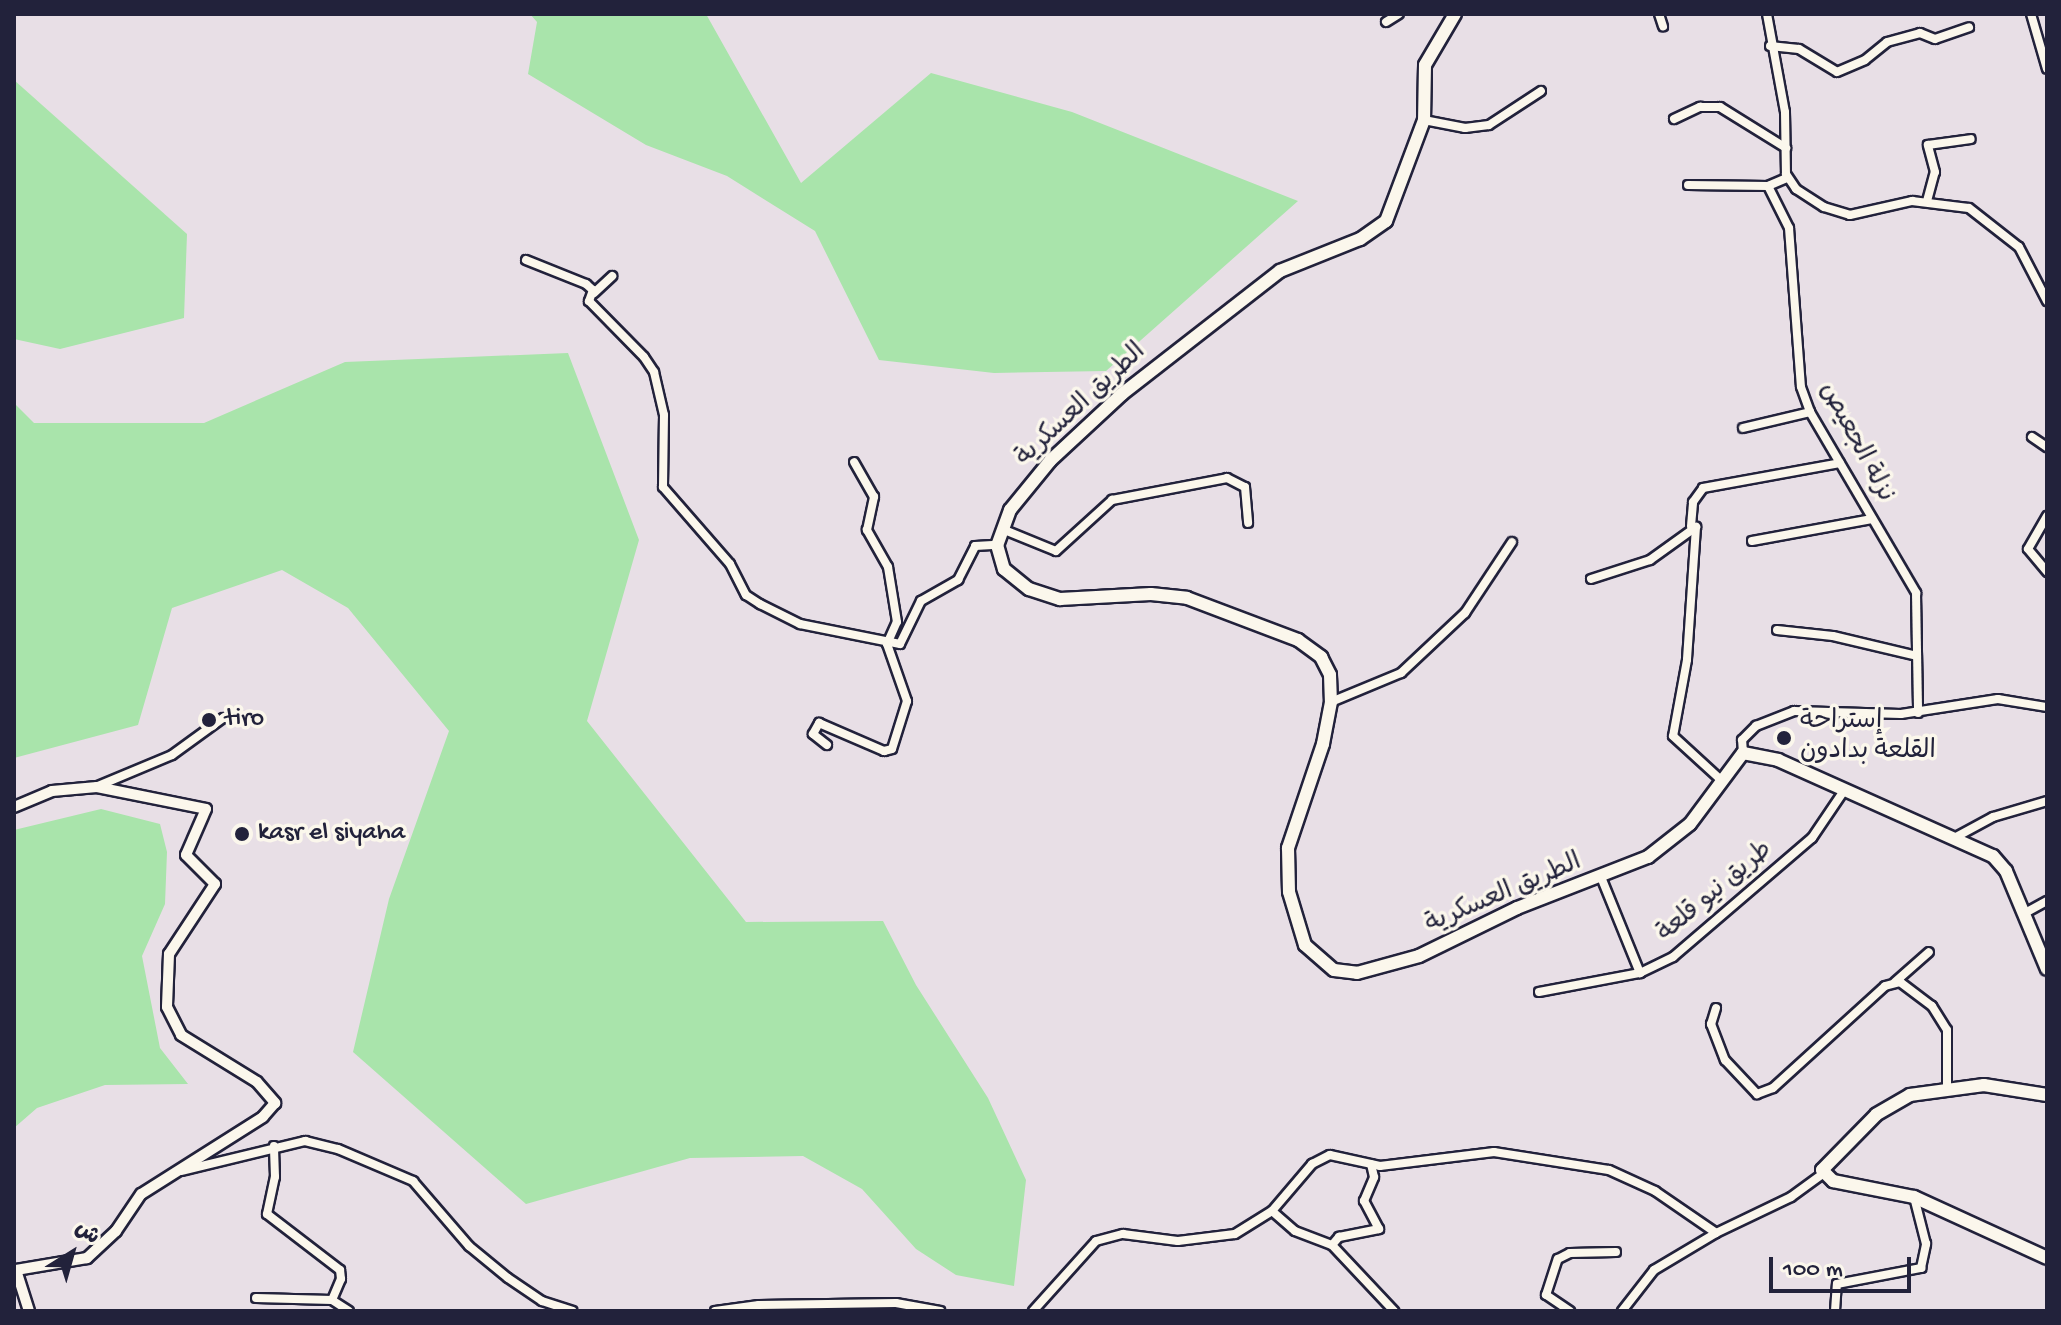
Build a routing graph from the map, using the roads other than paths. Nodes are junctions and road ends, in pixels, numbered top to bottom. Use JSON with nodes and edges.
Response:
{"nodes":[{"id":1,"x":1399,"y":14,"type":"edge"},
{"id":2,"x":1455,"y":14,"type":"edge"},
{"id":3,"x":1659,"y":14,"type":"edge"},
{"id":4,"x":1767,"y":14,"type":"edge"},
{"id":5,"x":2031,"y":14,"type":"edge"},
{"id":6,"x":1386,"y":22,"type":"dead end"},
{"id":7,"x":1663,"y":26,"type":"dead end"},
{"id":8,"x":1969,"y":27,"type":"dead end"},
{"id":9,"x":1770,"y":46,"type":"junction"},
{"id":10,"x":2047,"y":69,"type":"edge"},
{"id":11,"x":1541,"y":91,"type":"dead end"},
{"id":12,"x":1674,"y":119,"type":"dead end"},
{"id":13,"x":1424,"y":120,"type":"junction"},
{"id":14,"x":1971,"y":139,"type":"dead end"},
{"id":15,"x":1786,"y":148,"type":"junction"},
{"id":16,"x":1787,"y":178,"type":"junction"},
{"id":17,"x":1688,"y":185,"type":"dead end"},
{"id":18,"x":1768,"y":186,"type":"junction"},
{"id":19,"x":1927,"y":201,"type":"junction"},
{"id":20,"x":526,"y":260,"type":"dead end"},
{"id":21,"x":612,"y":276,"type":"dead end"},
{"id":22,"x":589,"y":301,"type":"junction"},
{"id":23,"x":2047,"y":301,"type":"edge"},
{"id":24,"x":1810,"y":412,"type":"junction"},
{"id":25,"x":1743,"y":428,"type":"dead end"},
{"id":26,"x":2032,"y":437,"type":"dead end"},
{"id":27,"x":2047,"y":447,"type":"edge"},
{"id":28,"x":854,"y":462,"type":"dead end"},
{"id":29,"x":1840,"y":463,"type":"junction"},
{"id":30,"x":2047,"y":516,"type":"edge"},
{"id":31,"x":1872,"y":519,"type":"junction"},
{"id":32,"x":1248,"y":523,"type":"dead end"},
{"id":33,"x":1691,"y":526,"type":"junction"},
{"id":34,"x":1002,"y":529,"type":"junction"},
{"id":35,"x":1752,"y":541,"type":"dead end"},
{"id":36,"x":1512,"y":542,"type":"dead end"},
{"id":37,"x":997,"y":545,"type":"junction"},
{"id":38,"x":2047,"y":572,"type":"edge"},
{"id":39,"x":1591,"y":579,"type":"dead end"},
{"id":40,"x":1777,"y":630,"type":"dead end"},
{"id":41,"x":887,"y":644,"type":"junction"},
{"id":42,"x":1917,"y":656,"type":"junction"},
{"id":43,"x":1331,"y":702,"type":"junction"},
{"id":44,"x":2047,"y":707,"type":"edge"},
{"id":45,"x":1918,"y":713,"type":"junction"},
{"id":46,"x":223,"y":718,"type":"dead end"},
{"id":47,"x":827,"y":745,"type":"dead end"},
{"id":48,"x":1743,"y":753,"type":"junction"},
{"id":49,"x":1721,"y":780,"type":"junction"},
{"id":50,"x":97,"y":787,"type":"junction"},
{"id":51,"x":1843,"y":792,"type":"junction"},
{"id":52,"x":2047,"y":801,"type":"edge"},
{"id":53,"x":14,"y":807,"type":"edge"},
{"id":54,"x":1956,"y":837,"type":"junction"},
{"id":55,"x":1601,"y":877,"type":"junction"},
{"id":56,"x":2047,"y":901,"type":"edge"},
{"id":57,"x":2025,"y":913,"type":"junction"},
{"id":58,"x":1929,"y":952,"type":"dead end"},
{"id":59,"x":2047,"y":969,"type":"edge"},
{"id":60,"x":1640,"y":973,"type":"junction"},
{"id":61,"x":1895,"y":982,"type":"junction"},
{"id":62,"x":1539,"y":992,"type":"dead end"},
{"id":63,"x":1716,"y":1008,"type":"dead end"},
{"id":64,"x":1947,"y":1087,"type":"junction"},
{"id":65,"x":2047,"y":1095,"type":"edge"},
{"id":66,"x":274,"y":1146,"type":"junction"},
{"id":67,"x":1371,"y":1164,"type":"junction"},
{"id":68,"x":181,"y":1171,"type":"junction"},
{"id":69,"x":1823,"y":1174,"type":"junction"},
{"id":70,"x":1914,"y":1197,"type":"junction"},
{"id":71,"x":1272,"y":1211,"type":"junction"},
{"id":72,"x":1716,"y":1233,"type":"junction"},
{"id":73,"x":1332,"y":1245,"type":"junction"},
{"id":74,"x":1616,"y":1252,"type":"dead end"},
{"id":75,"x":2047,"y":1258,"type":"edge"},
{"id":76,"x":15,"y":1270,"type":"edge"},
{"id":77,"x":256,"y":1298,"type":"dead end"},
{"id":78,"x":332,"y":1300,"type":"junction"},
{"id":79,"x":29,"y":1311,"type":"edge"},
{"id":80,"x":349,"y":1311,"type":"edge"},
{"id":81,"x":572,"y":1311,"type":"edge"},
{"id":82,"x":715,"y":1311,"type":"edge"},
{"id":83,"x":940,"y":1311,"type":"edge"},
{"id":84,"x":1033,"y":1311,"type":"edge"},
{"id":85,"x":1394,"y":1311,"type":"edge"},
{"id":86,"x":1570,"y":1311,"type":"edge"},
{"id":87,"x":1622,"y":1311,"type":"edge"},
{"id":88,"x":1835,"y":1311,"type":"edge"}],
"edges":[{"from":1,"to":6,"type":"street"},
{"from":2,"to":13,"type":"main road","name":"الطريق العسكرية"},
{"from":3,"to":7,"type":"street"},
{"from":4,"to":9,"type":"street"},
{"from":5,"to":10,"type":"street"},
{"from":8,"to":9,"type":"street"},
{"from":9,"to":15,"type":"street"},
{"from":11,"to":13,"type":"street"},
{"from":12,"to":15,"type":"street"},
{"from":13,"to":34,"type":"main road","name":"الطريق العسكرية"},
{"from":14,"to":19,"type":"street"},
{"from":15,"to":16,"type":"street"},
{"from":16,"to":18,"type":"street"},
{"from":16,"to":19,"type":"street"},
{"from":17,"to":18,"type":"street"},
{"from":18,"to":24,"type":"street","name":"نزلة الجعيص"},
{"from":19,"to":23,"type":"street"},
{"from":20,"to":22,"type":"street"},
{"from":21,"to":22,"type":"street"},
{"from":22,"to":41,"type":"street"},
{"from":24,"to":25,"type":"street"},
{"from":24,"to":29,"type":"street","name":"نزلة الجعيص"},
{"from":26,"to":27,"type":"street"},
{"from":28,"to":41,"type":"street"},
{"from":29,"to":31,"type":"street","name":"نزلة الجعيص"},
{"from":29,"to":33,"type":"street"},
{"from":30,"to":38,"type":"street"},
{"from":31,"to":35,"type":"street"},
{"from":31,"to":42,"type":"street","name":"نزلة الجعيص"},
{"from":32,"to":34,"type":"street"},
{"from":33,"to":39,"type":"street"},
{"from":33,"to":49,"type":"street"},
{"from":34,"to":37,"type":"main road","name":"الطريق العسكرية"},
{"from":36,"to":43,"type":"street"},
{"from":37,"to":41,"type":"street"},
{"from":37,"to":43,"type":"main road","name":"الطريق العسكرية"},
{"from":40,"to":42,"type":"street"},
{"from":41,"to":47,"type":"street"},
{"from":42,"to":45,"type":"street","name":"نزلة الجعيص"},
{"from":43,"to":55,"type":"main road","name":"الطريق العسكرية"},
{"from":44,"to":45,"type":"street"},
{"from":45,"to":48,"type":"street"},
{"from":46,"to":50,"type":"street"},
{"from":48,"to":49,"type":"main road","name":"الطريق العسكرية"},
{"from":48,"to":51,"type":"main road"},
{"from":49,"to":55,"type":"main road","name":"الطريق العسكرية"},
{"from":50,"to":53,"type":"street"},
{"from":50,"to":68,"type":"street"},
{"from":51,"to":54,"type":"main road"},
{"from":51,"to":60,"type":"street","name":"طريق نيو قلعة"},
{"from":52,"to":54,"type":"street"},
{"from":54,"to":57,"type":"main road"},
{"from":55,"to":60,"type":"street"},
{"from":56,"to":57,"type":"street"},
{"from":57,"to":59,"type":"main road"},
{"from":58,"to":61,"type":"street"},
{"from":60,"to":62,"type":"street","name":"طريق نيو قلعة"},
{"from":61,"to":63,"type":"street"},
{"from":61,"to":64,"type":"street"},
{"from":64,"to":65,"type":"main road"},
{"from":64,"to":69,"type":"main road"},
{"from":66,"to":68,"type":"street"},
{"from":66,"to":78,"type":"street"},
{"from":66,"to":81,"type":"street"},
{"from":67,"to":71,"type":"street"},
{"from":67,"to":72,"type":"street"},
{"from":67,"to":73,"type":"street"},
{"from":68,"to":76,"type":"street"},
{"from":69,"to":70,"type":"main road"},
{"from":69,"to":72,"type":"street"},
{"from":70,"to":75,"type":"main road"},
{"from":70,"to":88,"type":"street"},
{"from":71,"to":73,"type":"street"},
{"from":71,"to":84,"type":"street"},
{"from":72,"to":87,"type":"street"},
{"from":73,"to":85,"type":"street"},
{"from":74,"to":86,"type":"street"},
{"from":76,"to":79,"type":"street"},
{"from":77,"to":78,"type":"street"},
{"from":78,"to":80,"type":"street"},
{"from":82,"to":83,"type":"street"}]}
